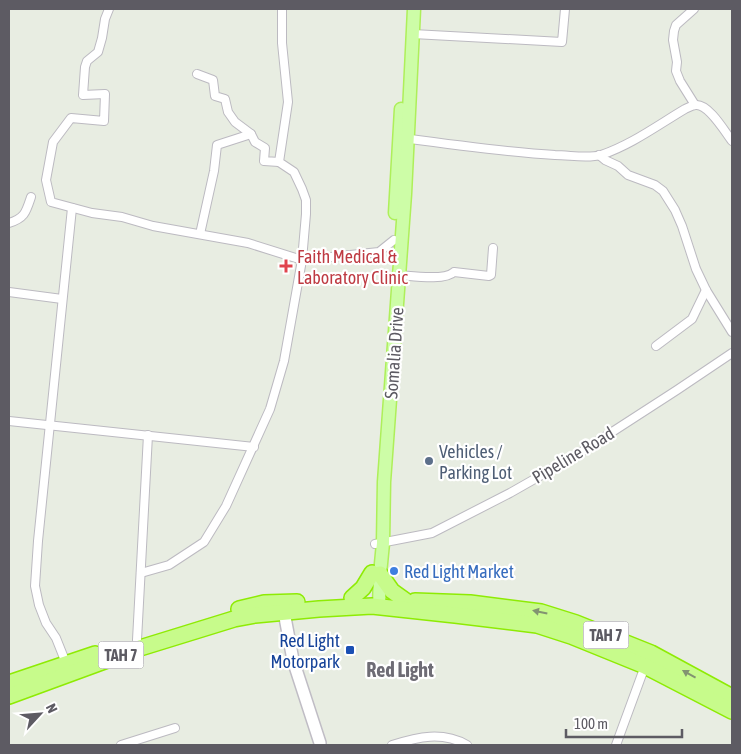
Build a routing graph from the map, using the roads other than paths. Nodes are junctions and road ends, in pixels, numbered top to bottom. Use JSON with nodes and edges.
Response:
{"nodes":[{"id":1,"x":109,"y":9,"type":"edge"},
{"id":2,"x":282,"y":9,"type":"edge"},
{"id":3,"x":407,"y":9,"type":"edge"},
{"id":4,"x":414,"y":9,"type":"edge"},
{"id":5,"x":565,"y":9,"type":"edge"},
{"id":6,"x":694,"y":9,"type":"edge"},
{"id":7,"x":413,"y":34,"type":"junction"},
{"id":8,"x":197,"y":74,"type":"dead end"},
{"id":9,"x":695,"y":105,"type":"junction"},
{"id":10,"x":250,"y":134,"type":"junction"},
{"id":11,"x":403,"y":138,"type":"junction"},
{"id":12,"x":732,"y":141,"type":"edge"},
{"id":13,"x":599,"y":155,"type":"junction"},
{"id":14,"x":279,"y":162,"type":"junction"},
{"id":15,"x":31,"y":197,"type":"dead end"},
{"id":16,"x":72,"y":208,"type":"junction"},
{"id":17,"x":9,"y":224,"type":"edge"},
{"id":18,"x":200,"y":234,"type":"junction"},
{"id":19,"x":394,"y":240,"type":"junction"},
{"id":20,"x":493,"y":248,"type":"dead end"},
{"id":21,"x":302,"y":260,"type":"junction"},
{"id":22,"x":399,"y":275,"type":"junction"},
{"id":23,"x":706,"y":290,"type":"junction"},
{"id":24,"x":9,"y":292,"type":"edge"},
{"id":25,"x":62,"y":299,"type":"junction"},
{"id":26,"x":732,"y":332,"type":"edge"},
{"id":27,"x":656,"y":346,"type":"dead end"},
{"id":28,"x":732,"y":353,"type":"edge"},
{"id":29,"x":9,"y":421,"type":"edge"},
{"id":30,"x":50,"y":425,"type":"junction"},
{"id":31,"x":148,"y":435,"type":"junction"},
{"id":32,"x":254,"y":447,"type":"junction"},
{"id":33,"x":379,"y":544,"type":"junction"},
{"id":34,"x":140,"y":573,"type":"junction"},
{"id":35,"x":376,"y":574,"type":"junction"},
{"id":36,"x":352,"y":598,"type":"junction"},
{"id":37,"x":406,"y":601,"type":"junction"},
{"id":38,"x":376,"y":602,"type":"junction"},
{"id":39,"x":284,"y":612,"type":"junction"},
{"id":40,"x":137,"y":640,"type":"junction"},
{"id":41,"x":66,"y":664,"type":"junction"},
{"id":42,"x":645,"y":666,"type":"junction"},
{"id":43,"x":9,"y":683,"type":"edge"},
{"id":44,"x":9,"y":696,"type":"edge"},
{"id":45,"x":732,"y":697,"type":"edge"},
{"id":46,"x":732,"y":711,"type":"edge"},
{"id":47,"x":175,"y":728,"type":"dead end"},
{"id":48,"x":121,"y":745,"type":"edge"},
{"id":49,"x":320,"y":745,"type":"edge"},
{"id":50,"x":392,"y":745,"type":"edge"},
{"id":51,"x":467,"y":745,"type":"edge"},
{"id":52,"x":616,"y":745,"type":"edge"}],
"edges":[{"from":1,"to":16,"type":"street"},
{"from":2,"to":14,"type":"street"},
{"from":3,"to":11,"type":"main road","name":"Somalia Drive"},
{"from":4,"to":7,"type":"main road","name":"Somalia Drive"},
{"from":5,"to":7,"type":"street"},
{"from":6,"to":9,"type":"street"},
{"from":7,"to":11,"type":"main road","name":"Somalia Drive"},
{"from":8,"to":10,"type":"street"},
{"from":9,"to":12,"type":"street"},
{"from":9,"to":13,"type":"street"},
{"from":10,"to":14,"type":"street"},
{"from":10,"to":18,"type":"street"},
{"from":11,"to":13,"type":"street"},
{"from":11,"to":19,"type":"main road","name":"Somalia Drive"},
{"from":11,"to":22,"type":"main road","name":"Somalia Drive"},
{"from":13,"to":23,"type":"street"},
{"from":14,"to":21,"type":"street"},
{"from":15,"to":17,"type":"street"},
{"from":16,"to":18,"type":"street"},
{"from":16,"to":25,"type":"street"},
{"from":18,"to":21,"type":"street"},
{"from":19,"to":21,"type":"street"},
{"from":19,"to":33,"type":"main road","name":"Somalia Drive"},
{"from":20,"to":22,"type":"street"},
{"from":21,"to":32,"type":"street"},
{"from":22,"to":33,"type":"main road","name":"Somalia Drive"},
{"from":23,"to":26,"type":"street"},
{"from":23,"to":27,"type":"street"},
{"from":24,"to":25,"type":"street"},
{"from":25,"to":30,"type":"street"},
{"from":28,"to":33,"type":"street","name":"Pipeline Road"},
{"from":29,"to":30,"type":"street"},
{"from":30,"to":31,"type":"street"},
{"from":30,"to":41,"type":"street"},
{"from":31,"to":32,"type":"street"},
{"from":31,"to":34,"type":"street"},
{"from":32,"to":34,"type":"street"},
{"from":33,"to":35,"type":"main road","name":"Somalia Drive"},
{"from":34,"to":40,"type":"street"},
{"from":35,"to":36,"type":"highway"},
{"from":35,"to":37,"type":"highway"},
{"from":35,"to":38,"type":"main road","name":"Somalia Drive"},
{"from":36,"to":38,"type":"highway","number":"TAH 7"},
{"from":36,"to":40,"type":"highway","number":"TAH 7"},
{"from":37,"to":38,"type":"highway","number":"TAH 7"},
{"from":45,"to":37,"type":"highway","number":"TAH 7","one_way":true},
{"from":38,"to":39,"type":"highway","number":"TAH 7"},
{"from":38,"to":42,"type":"highway","number":"TAH 7"},
{"from":39,"to":44,"type":"highway","number":"TAH 7"},
{"from":39,"to":49,"type":"street"},
{"from":40,"to":41,"type":"highway","number":"TAH 7"},
{"from":41,"to":43,"type":"highway","number":"TAH 7"},
{"from":42,"to":46,"type":"highway","number":"TAH 7"},
{"from":42,"to":52,"type":"street"},
{"from":47,"to":48,"type":"street"},
{"from":50,"to":51,"type":"street"}]}
